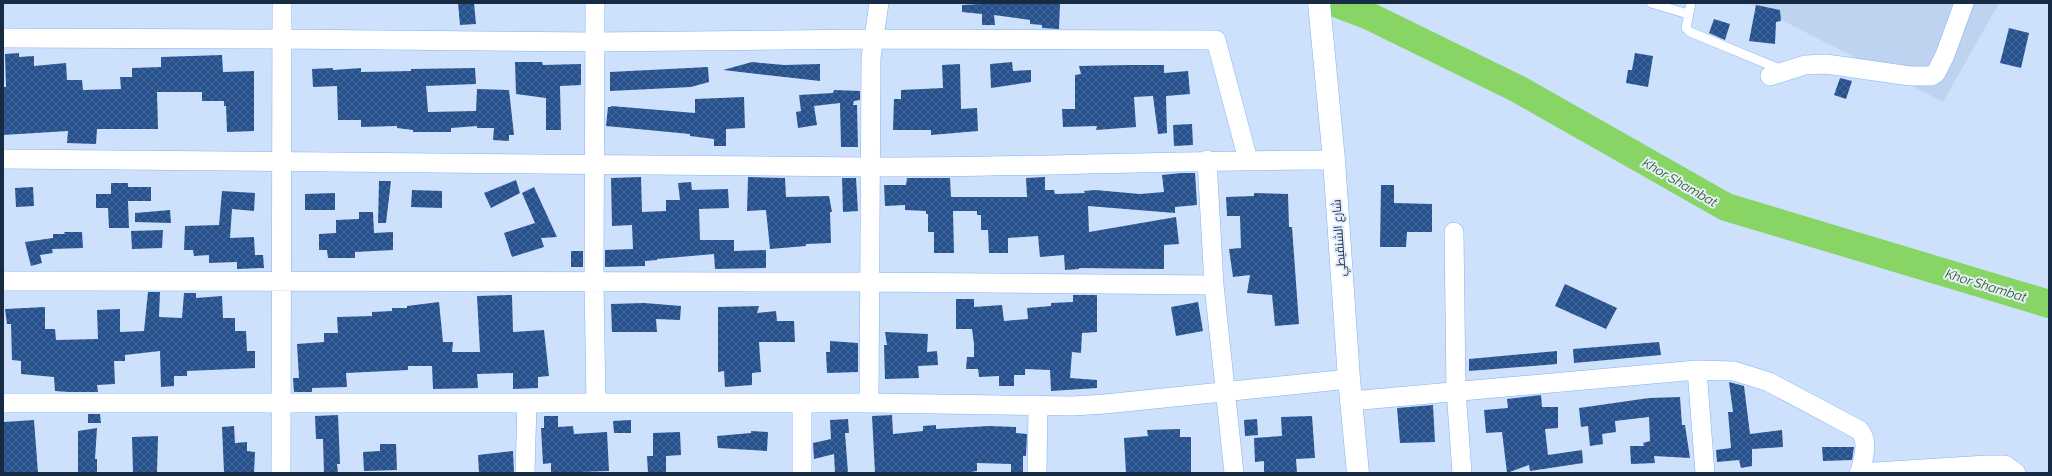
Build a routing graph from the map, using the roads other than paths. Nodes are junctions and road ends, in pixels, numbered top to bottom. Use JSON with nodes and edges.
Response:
{"nodes":[{"id":1,"x":282,"y":3,"type":"edge"},
{"id":2,"x":595,"y":3,"type":"edge"},
{"id":3,"x":879,"y":3,"type":"edge"},
{"id":4,"x":1319,"y":3,"type":"edge"},
{"id":5,"x":1651,"y":3,"type":"edge"},
{"id":6,"x":1691,"y":3,"type":"edge"},
{"id":7,"x":1964,"y":3,"type":"edge"},
{"id":8,"x":1688,"y":14,"type":"junction"},
{"id":9,"x":3,"y":38,"type":"edge"},
{"id":10,"x":281,"y":38,"type":"junction"},
{"id":11,"x":872,"y":39,"type":"junction"},
{"id":12,"x":594,"y":42,"type":"junction"},
{"id":13,"x":1778,"y":73,"type":"joint"},
{"id":14,"x":3,"y":160,"type":"edge"},
{"id":15,"x":283,"y":160,"type":"junction"},
{"id":16,"x":1207,"y":160,"type":"junction"},
{"id":17,"x":1248,"y":160,"type":"junction"},
{"id":18,"x":1334,"y":160,"type":"junction"},
{"id":19,"x":594,"y":164,"type":"junction"},
{"id":20,"x":869,"y":167,"type":"junction"},
{"id":21,"x":1454,"y":232,"type":"dead end"},
{"id":22,"x":281,"y":280,"type":"junction"},
{"id":23,"x":3,"y":281,"type":"edge"},
{"id":24,"x":868,"y":282,"type":"junction"},
{"id":25,"x":594,"y":283,"type":"junction"},
{"id":26,"x":1214,"y":285,"type":"junction"},
{"id":27,"x":1697,"y":370,"type":"junction"},
{"id":28,"x":1349,"y":379,"type":"junction"},
{"id":29,"x":1456,"y":390,"type":"junction"},
{"id":30,"x":1225,"y":392,"type":"junction"},
{"id":31,"x":1351,"y":401,"type":"junction"},
{"id":32,"x":3,"y":403,"type":"edge"},
{"id":33,"x":281,"y":403,"type":"junction"},
{"id":34,"x":596,"y":403,"type":"junction"},
{"id":35,"x":802,"y":403,"type":"junction"},
{"id":36,"x":869,"y":403,"type":"junction"},
{"id":37,"x":527,"y":404,"type":"junction"},
{"id":38,"x":1038,"y":406,"type":"junction"},
{"id":39,"x":281,"y":473,"type":"edge"},
{"id":40,"x":525,"y":473,"type":"edge"},
{"id":41,"x":802,"y":473,"type":"edge"},
{"id":42,"x":1038,"y":473,"type":"edge"},
{"id":43,"x":1234,"y":473,"type":"edge"},
{"id":44,"x":1358,"y":473,"type":"edge"},
{"id":45,"x":1462,"y":473,"type":"edge"},
{"id":46,"x":1706,"y":473,"type":"edge"},
{"id":47,"x":1859,"y":473,"type":"edge"},
{"id":48,"x":2016,"y":473,"type":"edge"}],
"edges":[{"from":1,"to":10,"type":"street"},
{"from":2,"to":12,"type":"street"},
{"from":3,"to":11,"type":"street"},
{"from":4,"to":18,"type":"street","name":"شارع الشنقيطي"},
{"from":5,"to":8,"type":"lane"},
{"from":6,"to":8,"type":"lane"},
{"from":7,"to":13,"type":"street"},
{"from":8,"to":13,"type":"lane"},
{"from":9,"to":10,"type":"street"},
{"from":10,"to":12,"type":"street"},
{"from":10,"to":15,"type":"street"},
{"from":11,"to":12,"type":"street"},
{"from":11,"to":17,"type":"street"},
{"from":11,"to":20,"type":"street"},
{"from":12,"to":19,"type":"street"},
{"from":14,"to":15,"type":"street"},
{"from":15,"to":19,"type":"street"},
{"from":15,"to":22,"type":"street"},
{"from":16,"to":17,"type":"street"},
{"from":16,"to":20,"type":"street"},
{"from":16,"to":26,"type":"street"},
{"from":17,"to":18,"type":"street"},
{"from":18,"to":28,"type":"street","name":"شارع الشنقيطي"},
{"from":19,"to":20,"type":"street"},
{"from":19,"to":25,"type":"street"},
{"from":20,"to":24,"type":"street"},
{"from":21,"to":29,"type":"street"},
{"from":22,"to":23,"type":"street"},
{"from":22,"to":25,"type":"street"},
{"from":22,"to":33,"type":"street"},
{"from":24,"to":25,"type":"street"},
{"from":24,"to":26,"type":"street"},
{"from":24,"to":36,"type":"street"},
{"from":25,"to":34,"type":"street"},
{"from":26,"to":30,"type":"street"},
{"from":27,"to":29,"type":"street"},
{"from":27,"to":46,"type":"street"},
{"from":27,"to":47,"type":"street"},
{"from":28,"to":30,"type":"street"},
{"from":28,"to":31,"type":"street","name":"شارع الشنقيطي"},
{"from":29,"to":31,"type":"street"},
{"from":29,"to":45,"type":"street"},
{"from":30,"to":38,"type":"street"},
{"from":30,"to":43,"type":"street"},
{"from":31,"to":44,"type":"street","name":"شارع الشنقيطي"},
{"from":32,"to":33,"type":"street"},
{"from":33,"to":37,"type":"street"},
{"from":33,"to":39,"type":"street"},
{"from":34,"to":35,"type":"street"},
{"from":34,"to":37,"type":"street"},
{"from":35,"to":36,"type":"street"},
{"from":35,"to":41,"type":"street"},
{"from":36,"to":38,"type":"street"},
{"from":37,"to":40,"type":"street"},
{"from":38,"to":42,"type":"street"},
{"from":47,"to":48,"type":"street"}]}
